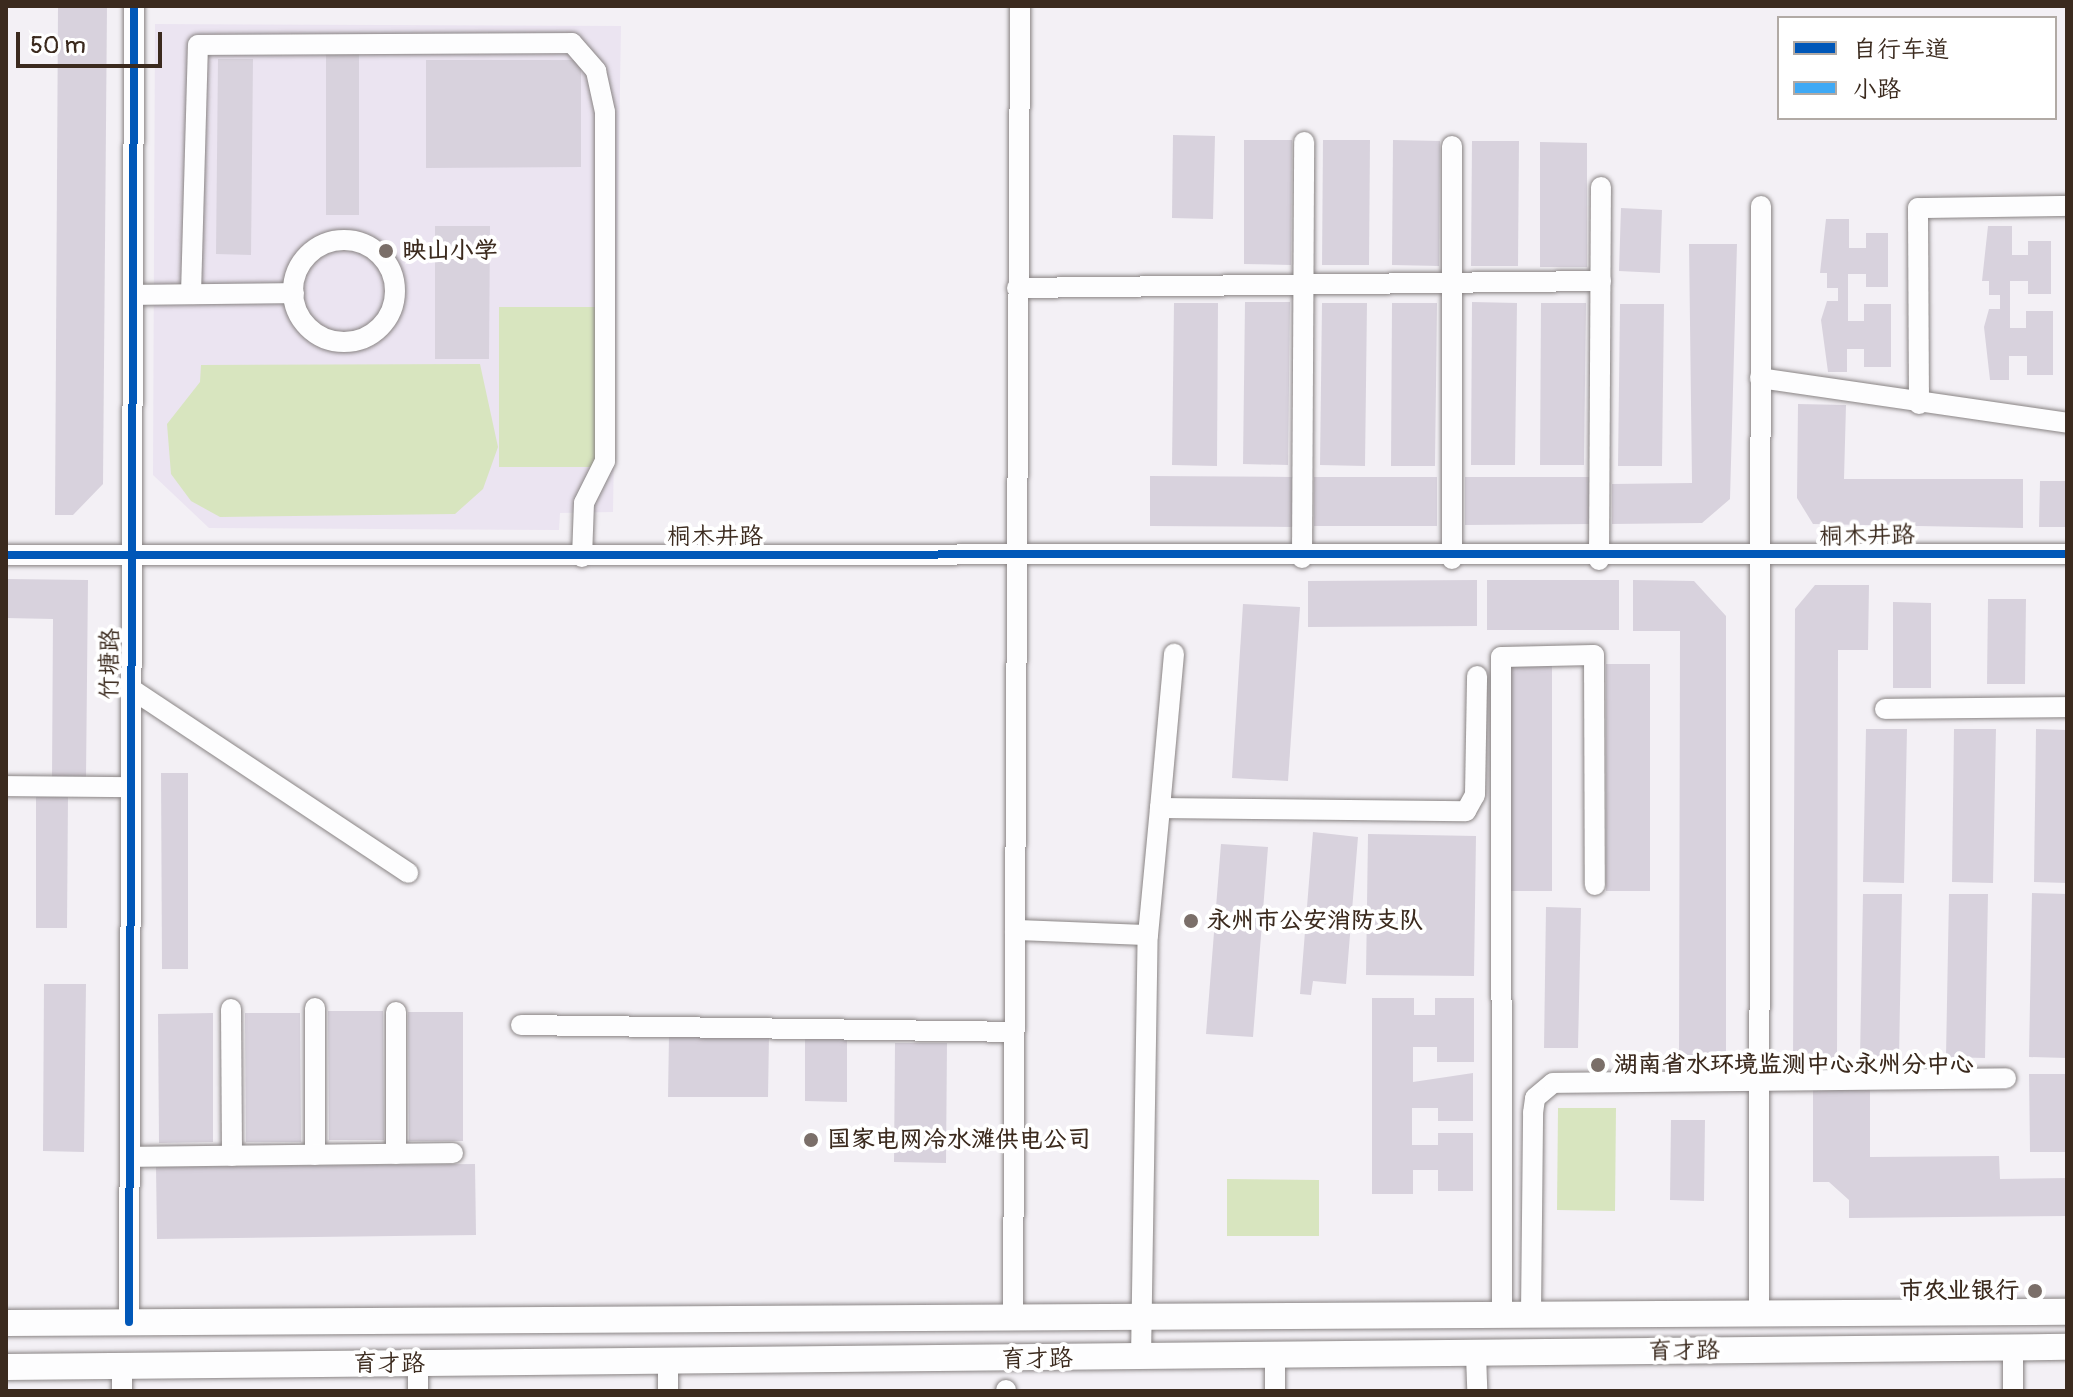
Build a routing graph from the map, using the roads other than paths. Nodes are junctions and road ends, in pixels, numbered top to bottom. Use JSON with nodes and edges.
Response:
{"nodes":[{"id":1,"x":134,"y":6,"type":"edge"},
{"id":2,"x":1020,"y":6,"type":"edge"},
{"id":3,"x":1304,"y":142,"type":"dead end"},
{"id":4,"x":1452,"y":146,"type":"dead end"},
{"id":5,"x":1601,"y":187,"type":"dead end"},
{"id":6,"x":1761,"y":206,"type":"dead end"},
{"id":7,"x":2067,"y":206,"type":"edge"},
{"id":8,"x":1601,"y":281,"type":"junction"},
{"id":9,"x":1452,"y":282,"type":"junction"},
{"id":10,"x":1303,"y":284,"type":"junction"},
{"id":11,"x":1017,"y":288,"type":"junction"},
{"id":12,"x":294,"y":293,"type":"junction"},
{"id":13,"x":191,"y":294,"type":"junction"},
{"id":14,"x":134,"y":295,"type":"junction"},
{"id":15,"x":1760,"y":378,"type":"junction"},
{"id":16,"x":1919,"y":404,"type":"junction"},
{"id":17,"x":2067,"y":423,"type":"edge"},
{"id":18,"x":2067,"y":554,"type":"edge"},
{"id":19,"x":6,"y":555,"type":"edge"},
{"id":20,"x":131,"y":555,"type":"junction"},
{"id":21,"x":582,"y":557,"type":"junction"},
{"id":22,"x":1302,"y":558,"type":"junction"},
{"id":23,"x":1760,"y":558,"type":"junction"},
{"id":24,"x":1019,"y":559,"type":"junction"},
{"id":25,"x":1452,"y":559,"type":"junction"},
{"id":26,"x":1599,"y":560,"type":"junction"},
{"id":27,"x":1174,"y":654,"type":"dead end"},
{"id":28,"x":1477,"y":676,"type":"dead end"},
{"id":29,"x":130,"y":688,"type":"junction"},
{"id":30,"x":2067,"y":707,"type":"edge"},
{"id":31,"x":1885,"y":709,"type":"dead end"},
{"id":32,"x":6,"y":786,"type":"edge"},
{"id":33,"x":128,"y":787,"type":"junction"},
{"id":34,"x":1160,"y":808,"type":"junction"},
{"id":35,"x":408,"y":873,"type":"dead end"},
{"id":36,"x":1595,"y":885,"type":"dead end"},
{"id":37,"x":1015,"y":930,"type":"junction"},
{"id":38,"x":1148,"y":935,"type":"junction"},
{"id":39,"x":315,"y":1008,"type":"dead end"},
{"id":40,"x":231,"y":1009,"type":"dead end"},
{"id":41,"x":396,"y":1012,"type":"dead end"},
{"id":42,"x":521,"y":1025,"type":"dead end"},
{"id":43,"x":1014,"y":1032,"type":"junction"},
{"id":44,"x":2006,"y":1078,"type":"dead end"},
{"id":45,"x":1759,"y":1082,"type":"junction"},
{"id":46,"x":453,"y":1153,"type":"dead end"},
{"id":47,"x":396,"y":1154,"type":"junction"},
{"id":48,"x":315,"y":1155,"type":"junction"},
{"id":49,"x":232,"y":1156,"type":"junction"},
{"id":50,"x":130,"y":1157,"type":"junction"},
{"id":51,"x":2067,"y":1312,"type":"edge"},
{"id":52,"x":1013,"y":1313,"type":"junction"},
{"id":53,"x":1142,"y":1313,"type":"junction"},
{"id":54,"x":1502,"y":1313,"type":"junction"},
{"id":55,"x":1531,"y":1313,"type":"junction"},
{"id":56,"x":1759,"y":1313,"type":"junction"},
{"id":57,"x":129,"y":1322,"type":"junction"},
{"id":58,"x":6,"y":1323,"type":"edge"},
{"id":59,"x":2013,"y":1347,"type":"junction"},
{"id":60,"x":2067,"y":1347,"type":"edge"},
{"id":61,"x":1476,"y":1354,"type":"junction"},
{"id":62,"x":1275,"y":1356,"type":"junction"},
{"id":63,"x":1141,"y":1358,"type":"junction"},
{"id":64,"x":668,"y":1362,"type":"junction"},
{"id":65,"x":418,"y":1363,"type":"junction"},
{"id":66,"x":6,"y":1367,"type":"edge"},
{"id":67,"x":122,"y":1378,"type":"edge"},
{"id":68,"x":418,"y":1391,"type":"edge"},
{"id":69,"x":668,"y":1391,"type":"edge"},
{"id":70,"x":1275,"y":1391,"type":"edge"},
{"id":71,"x":1477,"y":1391,"type":"edge"},
{"id":72,"x":2013,"y":1391,"type":"edge"}],
"edges":[{"from":1,"to":14,"type":"street","name":"竹塘路"},
{"from":2,"to":11,"type":"street"},
{"from":3,"to":10,"type":"street"},
{"from":4,"to":9,"type":"street"},
{"from":5,"to":8,"type":"street"},
{"from":6,"to":15,"type":"street"},
{"from":7,"to":16,"type":"street"},
{"from":8,"to":9,"type":"street"},
{"from":8,"to":26,"type":"street"},
{"from":9,"to":10,"type":"street"},
{"from":9,"to":25,"type":"street"},
{"from":10,"to":11,"type":"street"},
{"from":10,"to":22,"type":"street"},
{"from":11,"to":24,"type":"street"},
{"from":12,"to":12,"type":"street"},
{"from":12,"to":13,"type":"street"},
{"from":13,"to":14,"type":"street"},
{"from":13,"to":21,"type":"street"},
{"from":14,"to":20,"type":"street","name":"竹塘路"},
{"from":15,"to":16,"type":"street"},
{"from":15,"to":23,"type":"street"},
{"from":16,"to":17,"type":"street"},
{"from":18,"to":23,"type":"street","name":"桐木井路"},
{"from":19,"to":20,"type":"street","name":"桐木井路"},
{"from":20,"to":21,"type":"street","name":"桐木井路"},
{"from":20,"to":29,"type":"street","name":"竹塘路"},
{"from":21,"to":24,"type":"street","name":"桐木井路"},
{"from":22,"to":24,"type":"street","name":"桐木井路"},
{"from":22,"to":25,"type":"street","name":"桐木井路"},
{"from":23,"to":26,"type":"street","name":"桐木井路"},
{"from":23,"to":45,"type":"street"},
{"from":24,"to":37,"type":"street"},
{"from":25,"to":26,"type":"street","name":"桐木井路"},
{"from":27,"to":34,"type":"street"},
{"from":28,"to":34,"type":"street"},
{"from":29,"to":33,"type":"street","name":"竹塘路"},
{"from":29,"to":35,"type":"street"},
{"from":30,"to":31,"type":"street"},
{"from":32,"to":33,"type":"street"},
{"from":33,"to":50,"type":"street","name":"竹塘路"},
{"from":34,"to":38,"type":"street"},
{"from":36,"to":54,"type":"street"},
{"from":37,"to":38,"type":"street"},
{"from":37,"to":43,"type":"street"},
{"from":38,"to":53,"type":"street"},
{"from":39,"to":48,"type":"street"},
{"from":40,"to":49,"type":"street"},
{"from":41,"to":47,"type":"street"},
{"from":42,"to":43,"type":"street"},
{"from":43,"to":52,"type":"street"},
{"from":44,"to":45,"type":"street"},
{"from":45,"to":55,"type":"street"},
{"from":45,"to":56,"type":"street"},
{"from":46,"to":47,"type":"street"},
{"from":47,"to":48,"type":"street"},
{"from":48,"to":49,"type":"street"},
{"from":49,"to":50,"type":"street"},
{"from":50,"to":57,"type":"street","name":"竹塘路"},
{"from":51,"to":56,"type":"main road","name":"育才路"},
{"from":52,"to":53,"type":"main road","name":"育才路"},
{"from":52,"to":57,"type":"main road","name":"育才路"},
{"from":53,"to":54,"type":"main road","name":"育才路"},
{"from":53,"to":63,"type":"street"},
{"from":54,"to":55,"type":"main road","name":"育才路"},
{"from":55,"to":56,"type":"main road","name":"育才路"},
{"from":57,"to":58,"type":"main road","name":"育才路"},
{"from":59,"to":60,"type":"main road","name":"育才路"},
{"from":59,"to":61,"type":"main road","name":"育才路"},
{"from":59,"to":72,"type":"street"},
{"from":61,"to":62,"type":"main road","name":"育才路"},
{"from":61,"to":71,"type":"street"},
{"from":62,"to":63,"type":"main road","name":"育才路"},
{"from":62,"to":70,"type":"street"},
{"from":63,"to":64,"type":"main road","name":"育才路"},
{"from":64,"to":65,"type":"main road","name":"育才路"},
{"from":64,"to":69,"type":"street"},
{"from":65,"to":67,"type":"main road","name":"育才路"},
{"from":65,"to":68,"type":"street"},
{"from":66,"to":67,"type":"main road","name":"育才路"}]}
